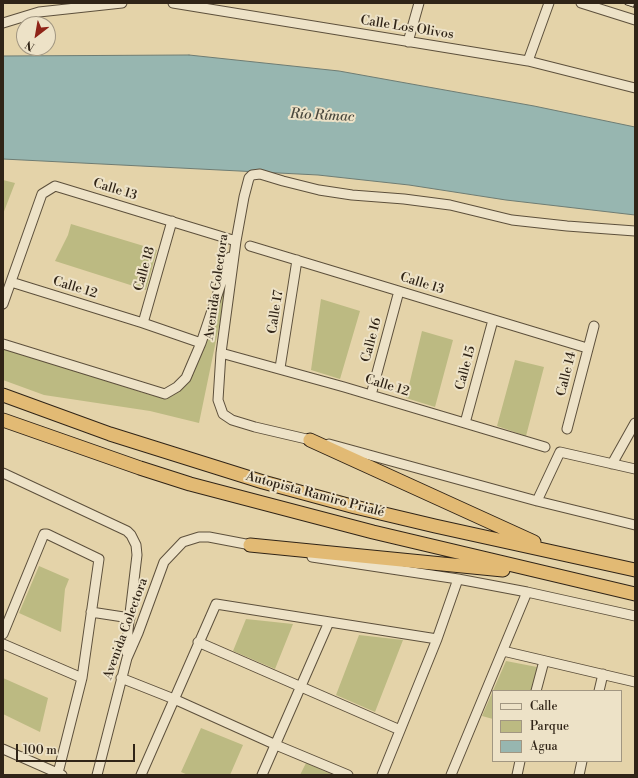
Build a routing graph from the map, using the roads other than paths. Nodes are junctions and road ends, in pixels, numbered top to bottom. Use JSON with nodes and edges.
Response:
{"nodes":[{"id":1,"x":122,"y":3,"type":"edge"},
{"id":2,"x":173,"y":3,"type":"edge"},
{"id":3,"x":419,"y":3,"type":"edge"},
{"id":4,"x":549,"y":3,"type":"edge"},
{"id":5,"x":581,"y":3,"type":"edge"},
{"id":6,"x":211,"y":6,"type":"edge"},
{"id":7,"x":635,"y":20,"type":"edge"},
{"id":8,"x":3,"y":23,"type":"edge"},
{"id":9,"x":408,"y":42,"type":"junction"},
{"id":10,"x":528,"y":61,"type":"junction"},
{"id":11,"x":635,"y":88,"type":"edge"},
{"id":12,"x":172,"y":221,"type":"junction"},
{"id":13,"x":635,"y":231,"type":"edge"},
{"id":14,"x":236,"y":241,"type":"junction"},
{"id":15,"x":250,"y":246,"type":"dead end"},
{"id":16,"x":297,"y":260,"type":"junction"},
{"id":17,"x":11,"y":282,"type":"junction"},
{"id":18,"x":399,"y":291,"type":"junction"},
{"id":19,"x":3,"y":304,"type":"edge"},
{"id":20,"x":493,"y":320,"type":"junction"},
{"id":21,"x":143,"y":323,"type":"junction"},
{"id":22,"x":594,"y":326,"type":"dead end"},
{"id":23,"x":201,"y":343,"type":"junction"},
{"id":24,"x":3,"y":344,"type":"edge"},
{"id":25,"x":587,"y":348,"type":"junction"},
{"id":26,"x":221,"y":353,"type":"junction"},
{"id":27,"x":280,"y":368,"type":"junction"},
{"id":28,"x":3,"y":395,"type":"edge"},
{"id":29,"x":371,"y":395,"type":"junction"},
{"id":30,"x":3,"y":420,"type":"edge"},
{"id":31,"x":465,"y":423,"type":"junction"},
{"id":32,"x":635,"y":423,"type":"edge"},
{"id":33,"x":567,"y":429,"type":"dead end"},
{"id":34,"x":310,"y":440,"type":"junction"},
{"id":35,"x":545,"y":447,"type":"dead end"},
{"id":36,"x":612,"y":464,"type":"junction"},
{"id":37,"x":635,"y":469,"type":"edge"},
{"id":38,"x":3,"y":473,"type":"edge"},
{"id":39,"x":537,"y":501,"type":"junction"},
{"id":40,"x":635,"y":525,"type":"edge"},
{"id":41,"x":250,"y":545,"type":"junction"},
{"id":42,"x":560,"y":553,"type":"junction"},
{"id":43,"x":635,"y":570,"type":"edge"},
{"id":44,"x":552,"y":574,"type":"junction"},
{"id":45,"x":458,"y":579,"type":"junction"},
{"id":46,"x":527,"y":592,"type":"junction"},
{"id":47,"x":635,"y":594,"type":"edge"},
{"id":48,"x":91,"y":612,"type":"junction"},
{"id":49,"x":635,"y":616,"type":"edge"},
{"id":50,"x":130,"y":618,"type":"junction"},
{"id":51,"x":329,"y":622,"type":"junction"},
{"id":52,"x":3,"y":634,"type":"edge"},
{"id":53,"x":437,"y":640,"type":"junction"},
{"id":54,"x":198,"y":642,"type":"junction"},
{"id":55,"x":3,"y":644,"type":"edge"},
{"id":56,"x":503,"y":651,"type":"junction"},
{"id":57,"x":127,"y":658,"type":"junction"},
{"id":58,"x":544,"y":660,"type":"junction"},
{"id":59,"x":603,"y":674,"type":"junction"},
{"id":60,"x":82,"y":678,"type":"junction"},
{"id":61,"x":121,"y":678,"type":"junction"},
{"id":62,"x":635,"y":682,"type":"edge"},
{"id":63,"x":301,"y":687,"type":"junction"},
{"id":64,"x":536,"y":690,"type":"edge"},
{"id":65,"x":599,"y":690,"type":"edge"},
{"id":66,"x":174,"y":699,"type":"junction"},
{"id":67,"x":400,"y":730,"type":"junction"},
{"id":68,"x":276,"y":745,"type":"junction"},
{"id":69,"x":3,"y":749,"type":"edge"},
{"id":70,"x":520,"y":762,"type":"edge"},
{"id":71,"x":582,"y":762,"type":"edge"},
{"id":72,"x":60,"y":774,"type":"edge"},
{"id":73,"x":97,"y":775,"type":"edge"},
{"id":74,"x":141,"y":775,"type":"edge"},
{"id":75,"x":262,"y":775,"type":"edge"},
{"id":76,"x":348,"y":775,"type":"edge"},
{"id":77,"x":382,"y":775,"type":"edge"},
{"id":78,"x":450,"y":775,"type":"edge"},
{"id":79,"x":517,"y":775,"type":"edge"},
{"id":80,"x":579,"y":775,"type":"edge"}],
"edges":[{"from":1,"to":8,"type":"street"},
{"from":2,"to":6,"type":"street","name":"Calle Los Olivos"},
{"from":3,"to":9,"type":"street"},
{"from":4,"to":10,"type":"street"},
{"from":5,"to":7,"type":"street"},
{"from":6,"to":9,"type":"street","name":"Calle Los Olivos"},
{"from":9,"to":10,"type":"street","name":"Calle Los Olivos"},
{"from":10,"to":11,"type":"street","name":"Calle Los Olivos"},
{"from":12,"to":14,"type":"street","name":"Calle 13"},
{"from":12,"to":17,"type":"street","name":"Calle 13"},
{"from":12,"to":21,"type":"street","name":"Calle 18"},
{"from":13,"to":14,"type":"street","name":"Avenida Colectora"},
{"from":14,"to":23,"type":"street"},
{"from":14,"to":26,"type":"street","name":"Avenida Colectora"},
{"from":15,"to":16,"type":"street","name":"Calle 13"},
{"from":16,"to":18,"type":"street","name":"Calle 13"},
{"from":16,"to":27,"type":"street","name":"Calle 17"},
{"from":17,"to":19,"type":"street"},
{"from":17,"to":21,"type":"street","name":"Calle 12"},
{"from":18,"to":20,"type":"street","name":"Calle 13"},
{"from":18,"to":29,"type":"street","name":"Calle 16"},
{"from":20,"to":25,"type":"street","name":"Calle 13"},
{"from":20,"to":31,"type":"street","name":"Calle 15"},
{"from":21,"to":23,"type":"street","name":"Calle 12"},
{"from":22,"to":25,"type":"street","name":"Calle 14"},
{"from":23,"to":24,"type":"street"},
{"from":25,"to":33,"type":"street","name":"Calle 14"},
{"from":26,"to":27,"type":"street","name":"Calle 12"},
{"from":26,"to":34,"type":"street","name":"Avenida Colectora"},
{"from":27,"to":29,"type":"street","name":"Calle 12"},
{"from":28,"to":42,"type":"highway","name":"Autopista Ramiro Prialé"},
{"from":29,"to":31,"type":"street","name":"Calle 12"},
{"from":30,"to":44,"type":"highway","name":"Autopista Ramiro Prialé"},
{"from":31,"to":35,"type":"street","name":"Calle 12"},
{"from":32,"to":36,"type":"street"},
{"from":34,"to":39,"type":"street"},
{"from":34,"to":42,"type":"highway"},
{"from":36,"to":37,"type":"street"},
{"from":36,"to":39,"type":"street"},
{"from":38,"to":50,"type":"street"},
{"from":39,"to":40,"type":"street"},
{"from":41,"to":44,"type":"highway"},
{"from":41,"to":45,"type":"street"},
{"from":41,"to":57,"type":"street","name":"Avenida Colectora"},
{"from":42,"to":43,"type":"highway","name":"Autopista Ramiro Prialé"},
{"from":44,"to":47,"type":"highway","name":"Autopista Ramiro Prialé"},
{"from":45,"to":46,"type":"street"},
{"from":45,"to":53,"type":"street"},
{"from":46,"to":49,"type":"street"},
{"from":46,"to":56,"type":"street"},
{"from":48,"to":50,"type":"street"},
{"from":48,"to":52,"type":"street"},
{"from":48,"to":60,"type":"street"},
{"from":50,"to":57,"type":"street"},
{"from":51,"to":53,"type":"street"},
{"from":51,"to":54,"type":"street"},
{"from":51,"to":63,"type":"street"},
{"from":53,"to":67,"type":"street"},
{"from":54,"to":63,"type":"street"},
{"from":54,"to":66,"type":"street"},
{"from":55,"to":60,"type":"street"},
{"from":56,"to":58,"type":"street"},
{"from":56,"to":78,"type":"street"},
{"from":57,"to":61,"type":"street","name":"Avenida Colectora"},
{"from":58,"to":59,"type":"street"},
{"from":58,"to":64,"type":"street"},
{"from":59,"to":62,"type":"street"},
{"from":59,"to":65,"type":"street"},
{"from":60,"to":72,"type":"street"},
{"from":61,"to":66,"type":"street"},
{"from":61,"to":73,"type":"street","name":"Avenida Colectora"},
{"from":63,"to":67,"type":"street"},
{"from":63,"to":68,"type":"street"},
{"from":66,"to":68,"type":"street"},
{"from":66,"to":74,"type":"street"},
{"from":67,"to":77,"type":"street"},
{"from":68,"to":75,"type":"street"},
{"from":68,"to":76,"type":"street"},
{"from":69,"to":72,"type":"street"},
{"from":70,"to":79,"type":"street"},
{"from":71,"to":80,"type":"street"}]}
